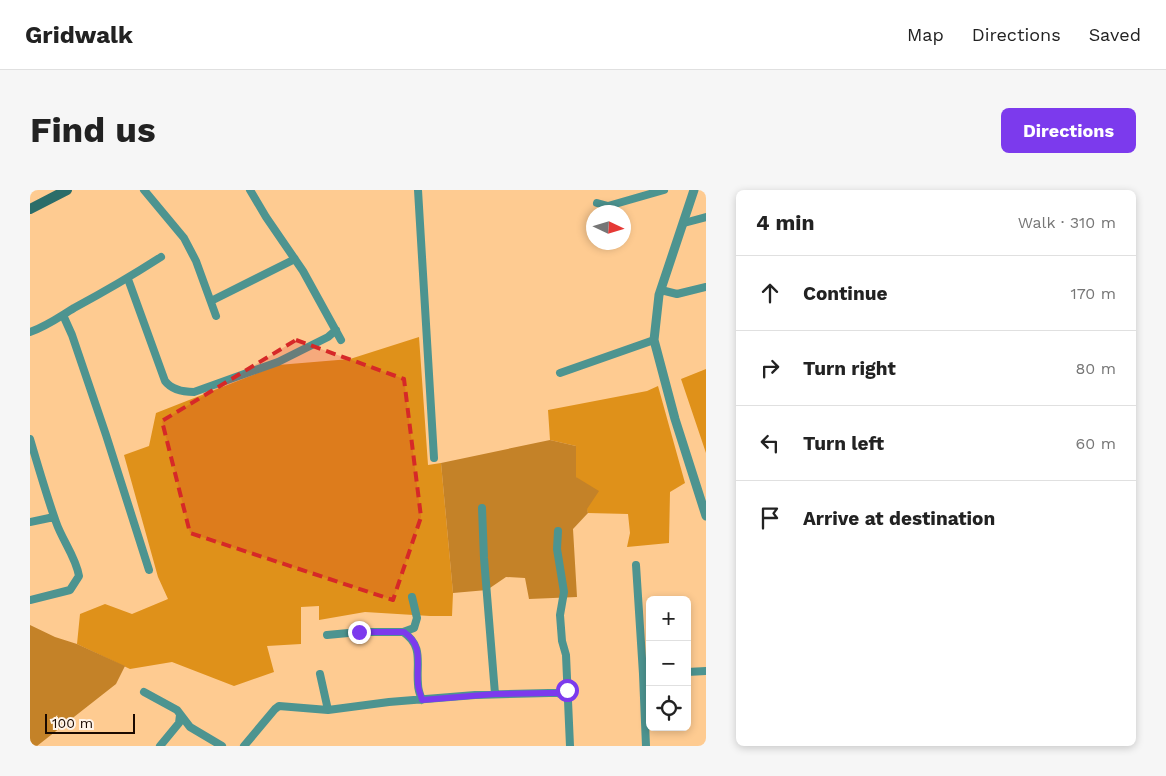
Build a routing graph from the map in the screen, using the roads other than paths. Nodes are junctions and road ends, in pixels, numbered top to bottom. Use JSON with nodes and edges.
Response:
{"nodes":[{"id":1,"x":67,"y":190,"type":"edge"},
{"id":2,"x":144,"y":190,"type":"edge"},
{"id":3,"x":250,"y":190,"type":"edge"},
{"id":4,"x":418,"y":190,"type":"edge"},
{"id":5,"x":664,"y":190,"type":"edge"},
{"id":6,"x":694,"y":190,"type":"edge"},
{"id":7,"x":55,"y":193,"type":"edge"},
{"id":8,"x":597,"y":203,"type":"dead end"},
{"id":9,"x":30,"y":209,"type":"edge"},
{"id":10,"x":706,"y":217,"type":"edge"},
{"id":11,"x":684,"y":223,"type":"junction"},
{"id":12,"x":161,"y":257,"type":"dead end"},
{"id":13,"x":295,"y":259,"type":"junction"},
{"id":14,"x":128,"y":278,"type":"junction"},
{"id":15,"x":706,"y":287,"type":"edge"},
{"id":16,"x":661,"y":290,"type":"junction"},
{"id":17,"x":211,"y":301,"type":"junction"},
{"id":18,"x":63,"y":315,"type":"junction"},
{"id":19,"x":216,"y":316,"type":"dead end"},
{"id":20,"x":336,"y":330,"type":"junction"},
{"id":21,"x":30,"y":332,"type":"edge"},
{"id":22,"x":341,"y":340,"type":"dead end"},
{"id":23,"x":654,"y":340,"type":"junction"},
{"id":24,"x":560,"y":373,"type":"dead end"},
{"id":25,"x":30,"y":438,"type":"edge"},
{"id":26,"x":31,"y":447,"type":"edge"},
{"id":27,"x":434,"y":458,"type":"dead end"},
{"id":28,"x":482,"y":508,"type":"dead end"},
{"id":29,"x":706,"y":516,"type":"edge"},
{"id":30,"x":54,"y":518,"type":"junction"},
{"id":31,"x":30,"y":522,"type":"edge"},
{"id":32,"x":558,"y":531,"type":"dead end"},
{"id":33,"x":636,"y":565,"type":"dead end"},
{"id":34,"x":149,"y":570,"type":"dead end"},
{"id":35,"x":412,"y":597,"type":"dead end"},
{"id":36,"x":30,"y":600,"type":"edge"},
{"id":37,"x":404,"y":632,"type":"junction"},
{"id":38,"x":327,"y":634,"type":"dead end"},
{"id":39,"x":706,"y":671,"type":"edge"},
{"id":40,"x":691,"y":672,"type":"edge"},
{"id":41,"x":320,"y":674,"type":"dead end"},
{"id":42,"x":646,"y":674,"type":"edge"},
{"id":43,"x":646,"y":686,"type":"edge"},
{"id":44,"x":144,"y":692,"type":"dead end"},
{"id":45,"x":495,"y":694,"type":"junction"},
{"id":46,"x":568,"y":697,"type":"junction"},
{"id":47,"x":422,"y":700,"type":"junction"},
{"id":48,"x":328,"y":710,"type":"junction"},
{"id":49,"x":180,"y":715,"type":"junction"},
{"id":50,"x":160,"y":746,"type":"edge"},
{"id":51,"x":222,"y":746,"type":"edge"},
{"id":52,"x":244,"y":746,"type":"edge"},
{"id":53,"x":570,"y":746,"type":"edge"},
{"id":54,"x":646,"y":746,"type":"edge"}],
"edges":[{"from":1,"to":7,"type":"main road"},
{"from":2,"to":17,"type":"street"},
{"from":3,"to":13,"type":"street"},
{"from":4,"to":27,"type":"street"},
{"from":5,"to":8,"type":"street"},
{"from":6,"to":11,"type":"street"},
{"from":7,"to":9,"type":"main road"},
{"from":10,"to":11,"type":"street"},
{"from":11,"to":16,"type":"street"},
{"from":12,"to":14,"type":"street"},
{"from":13,"to":17,"type":"street"},
{"from":13,"to":20,"type":"street"},
{"from":14,"to":18,"type":"street"},
{"from":14,"to":20,"type":"street"},
{"from":15,"to":16,"type":"street"},
{"from":16,"to":23,"type":"street"},
{"from":17,"to":19,"type":"street"},
{"from":18,"to":21,"type":"street"},
{"from":18,"to":34,"type":"street"},
{"from":20,"to":22,"type":"street"},
{"from":23,"to":24,"type":"street"},
{"from":23,"to":29,"type":"street"},
{"from":25,"to":26,"type":"street"},
{"from":26,"to":30,"type":"street"},
{"from":28,"to":45,"type":"street"},
{"from":30,"to":31,"type":"street"},
{"from":30,"to":36,"type":"street"},
{"from":32,"to":46,"type":"street"},
{"from":33,"to":42,"type":"street"},
{"from":35,"to":37,"type":"street"},
{"from":37,"to":38,"type":"street"},
{"from":37,"to":47,"type":"street"},
{"from":39,"to":40,"type":"street"},
{"from":41,"to":48,"type":"street"},
{"from":43,"to":54,"type":"street"},
{"from":44,"to":49,"type":"street"},
{"from":45,"to":46,"type":"street"},
{"from":45,"to":47,"type":"street"},
{"from":46,"to":53,"type":"street"},
{"from":47,"to":48,"type":"street"},
{"from":48,"to":52,"type":"street"},
{"from":49,"to":50,"type":"street"},
{"from":49,"to":51,"type":"street"}]}
